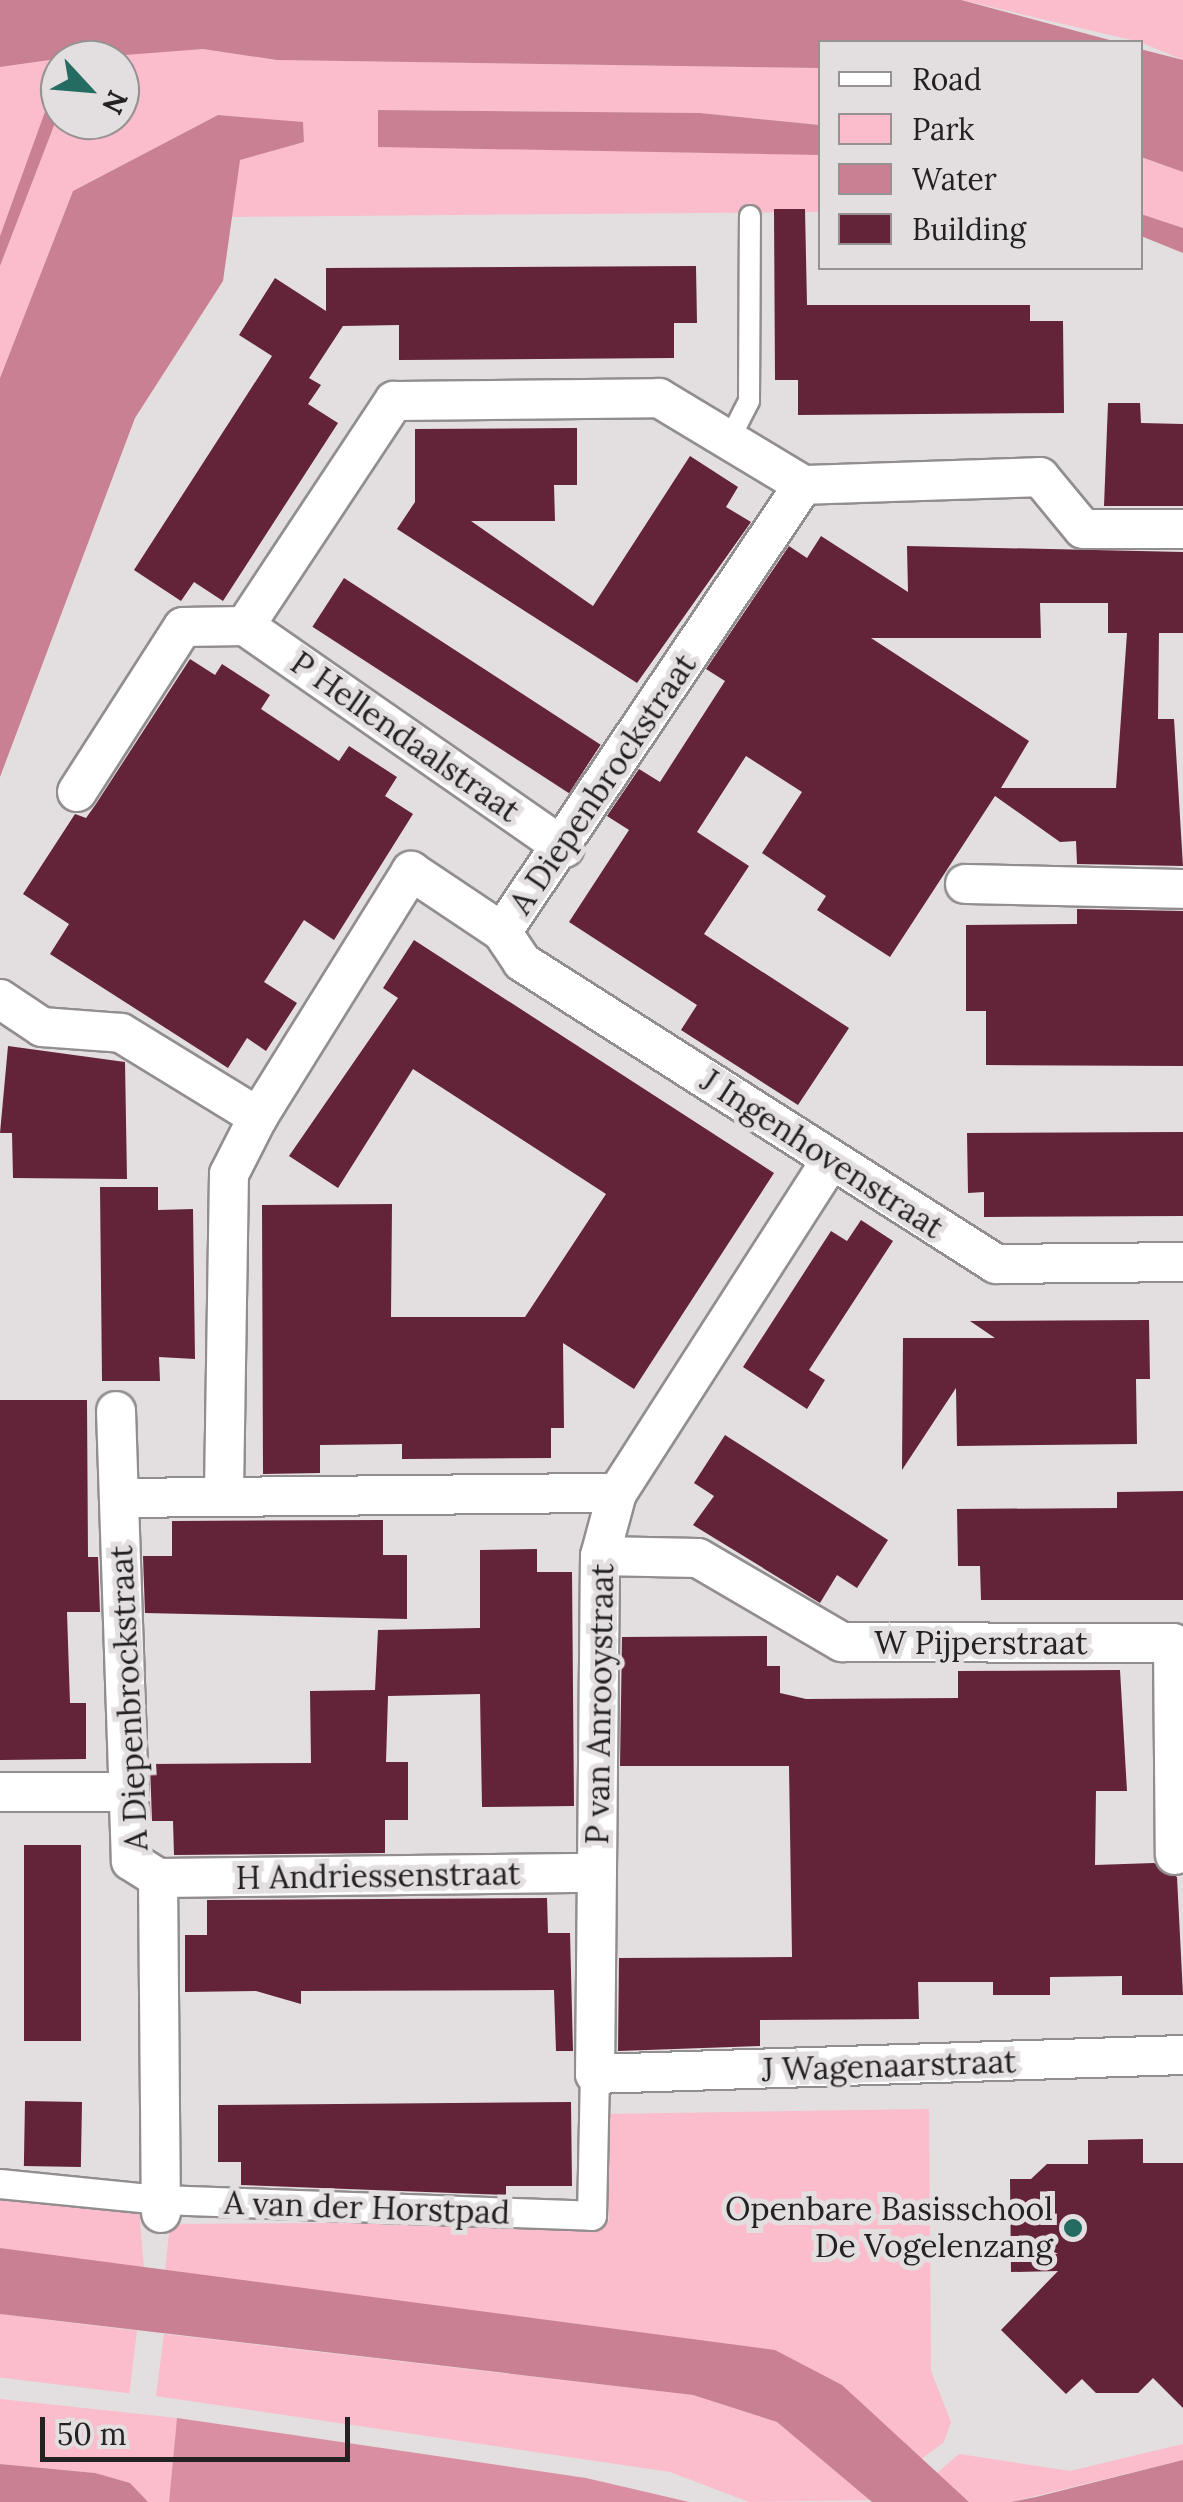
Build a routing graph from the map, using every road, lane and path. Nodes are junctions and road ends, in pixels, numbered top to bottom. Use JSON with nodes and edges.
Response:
{"nodes":[{"id":1,"x":750,"y":216,"type":"dead end"},
{"id":2,"x":729,"y":440,"type":"junction"},
{"id":3,"x":803,"y":485,"type":"junction"},
{"id":4,"x":1183,"y":530,"type":"edge"},
{"id":5,"x":245,"y":626,"type":"junction"},
{"id":6,"x":77,"y":792,"type":"dead end"},
{"id":7,"x":565,"y":848,"type":"junction"},
{"id":8,"x":965,"y":884,"type":"dead end"},
{"id":9,"x":1183,"y":888,"type":"edge"},
{"id":10,"x":502,"y":932,"type":"junction"},
{"id":11,"x":0,"y":999,"type":"edge"},
{"id":12,"x":258,"y":1117,"type":"junction"},
{"id":13,"x":831,"y":1160,"type":"junction"},
{"id":14,"x":1183,"y":1262,"type":"edge"},
{"id":15,"x":116,"y":1412,"type":"dead end"},
{"id":16,"x":224,"y":1492,"type":"junction"},
{"id":17,"x":617,"y":1493,"type":"junction"},
{"id":18,"x":120,"y":1498,"type":"junction"},
{"id":19,"x":600,"y":1556,"type":"junction"},
{"id":20,"x":0,"y":1792,"type":"edge"},
{"id":21,"x":128,"y":1792,"type":"junction"},
{"id":22,"x":1175,"y":1854,"type":"dead end"},
{"id":23,"x":597,"y":1873,"type":"junction"},
{"id":24,"x":158,"y":1878,"type":"junction"},
{"id":25,"x":1183,"y":2055,"type":"edge"},
{"id":26,"x":595,"y":2074,"type":"junction"},
{"id":27,"x":0,"y":2184,"type":"edge"},
{"id":28,"x":161,"y":2207,"type":"junction"}],
"edges":[{"from":1,"to":2,"type":"lane"},
{"from":2,"to":3,"type":"street"},
{"from":2,"to":5,"type":"street"},
{"from":3,"to":4,"type":"street"},
{"from":3,"to":7,"type":"street","name":"A Diepenbrockstraat"},
{"from":5,"to":6,"type":"street"},
{"from":5,"to":7,"type":"street","name":"P Hellendaalstraat"},
{"from":7,"to":10,"type":"street","name":"A Diepenbrockstraat"},
{"from":8,"to":9,"type":"street"},
{"from":10,"to":12,"type":"street","name":"A Diepenbrockstraat"},
{"from":10,"to":13,"type":"street","name":"J Ingenhovenstraat"},
{"from":11,"to":12,"type":"street"},
{"from":12,"to":16,"type":"street","name":"A Diepenbrockstraat"},
{"from":13,"to":14,"type":"street","name":"J Ingenhovenstraat"},
{"from":13,"to":17,"type":"street","name":"P van Anrooystraat"},
{"from":15,"to":18,"type":"street","name":"A Diepenbrockstraat"},
{"from":16,"to":17,"type":"street"},
{"from":16,"to":18,"type":"street"},
{"from":17,"to":19,"type":"street","name":"P van Anrooystraat"},
{"from":18,"to":21,"type":"street","name":"A Diepenbrockstraat"},
{"from":19,"to":22,"type":"street","name":"W Pijperstraat"},
{"from":19,"to":23,"type":"street","name":"P van Anrooystraat"},
{"from":20,"to":21,"type":"street"},
{"from":21,"to":24,"type":"street","name":"A Diepenbrockstraat"},
{"from":23,"to":24,"type":"street","name":"H Andriessenstraat"},
{"from":23,"to":26,"type":"street","name":"P van Anrooystraat"},
{"from":24,"to":28,"type":"street","name":"A Diepenbrockstraat"},
{"from":25,"to":26,"type":"street","name":"J Wagenaarstraat"},
{"from":26,"to":28,"type":"street","name":"A van der Horstpad"},
{"from":27,"to":28,"type":"street","name":"A van der Horstpad"}]}
